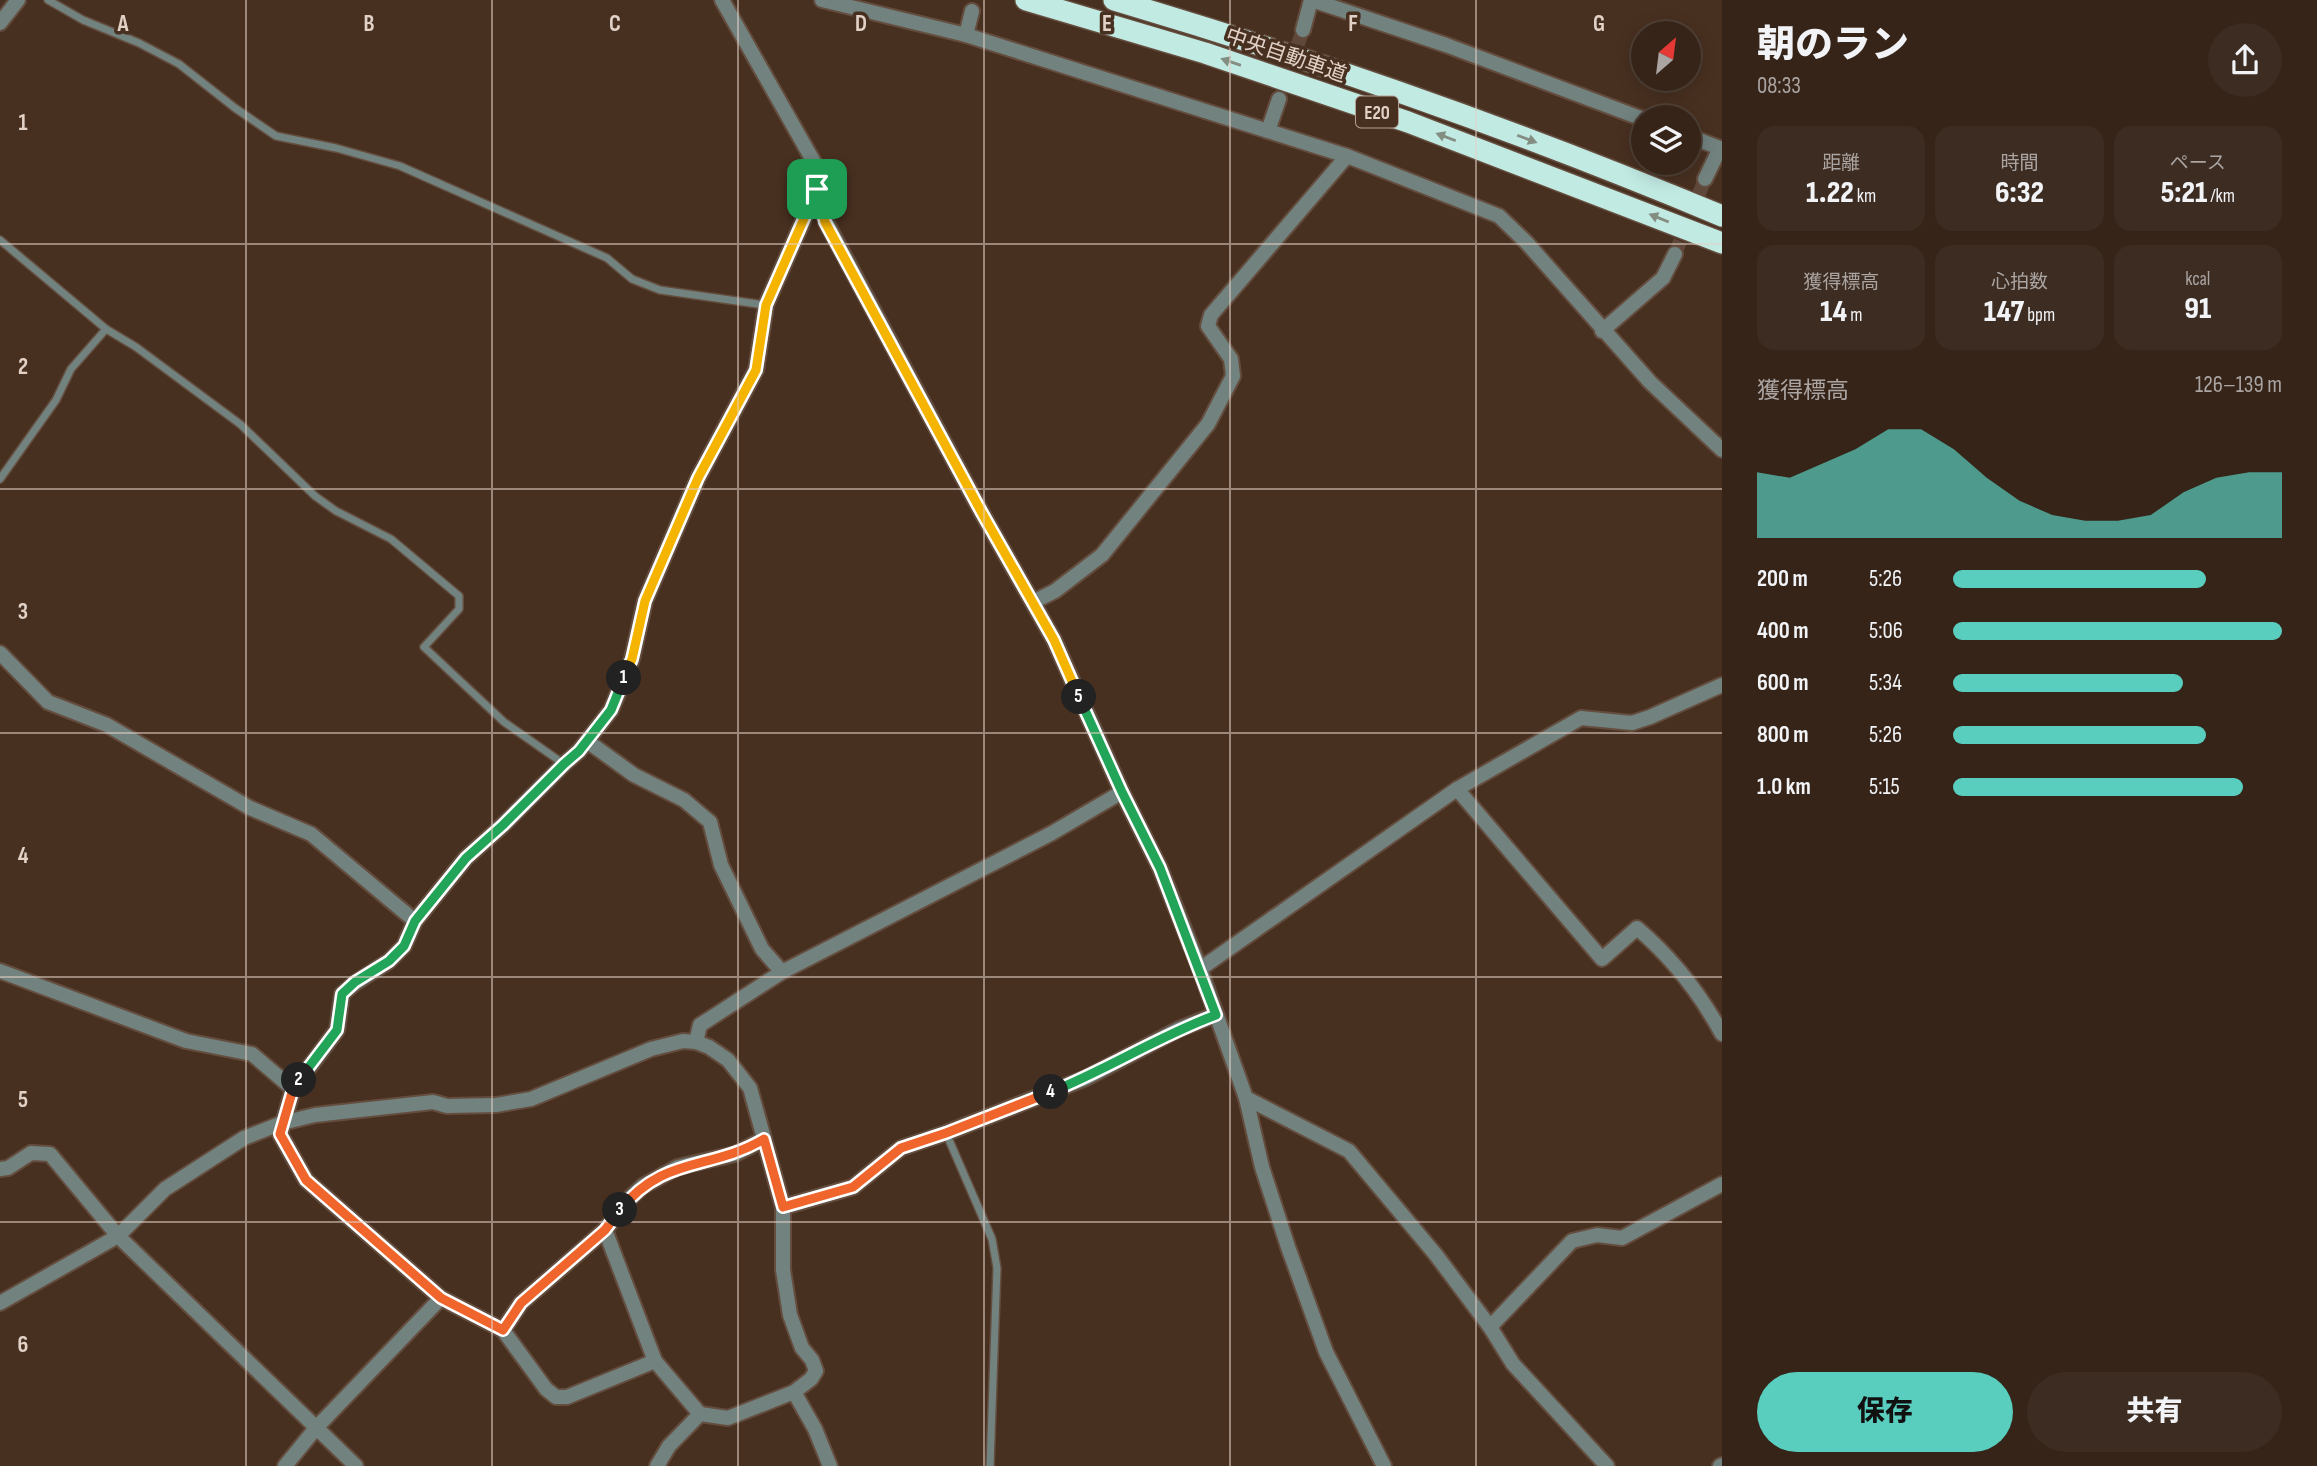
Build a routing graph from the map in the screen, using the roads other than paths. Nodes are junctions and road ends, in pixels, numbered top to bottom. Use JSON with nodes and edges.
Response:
{"nodes":[{"id":1,"x":18,"y":0,"type":"edge"},
{"id":2,"x":48,"y":0,"type":"edge"},
{"id":3,"x":722,"y":0,"type":"edge"},
{"id":4,"x":822,"y":0,"type":"edge"},
{"id":5,"x":1026,"y":0,"type":"edge"},
{"id":6,"x":1114,"y":0,"type":"edge"},
{"id":7,"x":1311,"y":0,"type":"edge"},
{"id":8,"x":972,"y":11,"type":"dead end"},
{"id":9,"x":0,"y":23,"type":"edge"},
{"id":10,"x":1303,"y":30,"type":"tunnel mouth"},
{"id":11,"x":965,"y":35,"type":"junction"},
{"id":12,"x":1279,"y":99,"type":"tunnel mouth"},
{"id":13,"x":1631,"y":114,"type":"edge"},
{"id":14,"x":1268,"y":131,"type":"junction"},
{"id":15,"x":1701,"y":141,"type":"edge"},
{"id":16,"x":1721,"y":149,"type":"edge"},
{"id":17,"x":1347,"y":156,"type":"junction"},
{"id":18,"x":1705,"y":179,"type":"tunnel mouth"},
{"id":19,"x":817,"y":189,"type":"junction"},
{"id":20,"x":1722,"y":216,"type":"edge"},
{"id":21,"x":0,"y":240,"type":"edge"},
{"id":22,"x":1722,"y":243,"type":"edge"},
{"id":23,"x":1675,"y":254,"type":"tunnel mouth"},
{"id":24,"x":766,"y":305,"type":"junction"},
{"id":25,"x":106,"y":329,"type":"junction"},
{"id":26,"x":1602,"y":331,"type":"junction"},
{"id":27,"x":1722,"y":450,"type":"edge"},
{"id":28,"x":0,"y":479,"type":"edge"},
{"id":29,"x":1033,"y":603,"type":"junction"},
{"id":30,"x":0,"y":653,"type":"edge"},
{"id":31,"x":1722,"y":685,"type":"edge"},
{"id":32,"x":587,"y":741,"type":"junction"},
{"id":33,"x":564,"y":764,"type":"junction"},
{"id":34,"x":1457,"y":789,"type":"junction"},
{"id":35,"x":1122,"y":792,"type":"junction"},
{"id":36,"x":415,"y":921,"type":"junction"},
{"id":37,"x":1200,"y":969,"type":"junction"},
{"id":38,"x":0,"y":971,"type":"edge"},
{"id":39,"x":782,"y":972,"type":"junction"},
{"id":40,"x":1216,"y":1015,"type":"junction"},
{"id":41,"x":1722,"y":1034,"type":"edge"},
{"id":42,"x":696,"y":1042,"type":"junction"},
{"id":43,"x":293,"y":1089,"type":"junction"},
{"id":44,"x":1246,"y":1098,"type":"junction"},
{"id":45,"x":282,"y":1123,"type":"junction"},
{"id":46,"x":946,"y":1133,"type":"junction"},
{"id":47,"x":764,"y":1139,"type":"junction"},
{"id":48,"x":0,"y":1169,"type":"edge"},
{"id":49,"x":1722,"y":1185,"type":"edge"},
{"id":50,"x":783,"y":1207,"type":"junction"},
{"id":51,"x":605,"y":1230,"type":"junction"},
{"id":52,"x":118,"y":1236,"type":"junction"},
{"id":53,"x":441,"y":1298,"type":"junction"},
{"id":54,"x":0,"y":1303,"type":"edge"},
{"id":55,"x":1490,"y":1327,"type":"junction"},
{"id":56,"x":503,"y":1330,"type":"junction"},
{"id":57,"x":655,"y":1361,"type":"junction"},
{"id":58,"x":794,"y":1392,"type":"junction"},
{"id":59,"x":701,"y":1413,"type":"junction"},
{"id":60,"x":316,"y":1428,"type":"junction"},
{"id":61,"x":354,"y":1465,"type":"edge"},
{"id":62,"x":285,"y":1466,"type":"edge"},
{"id":63,"x":657,"y":1466,"type":"edge"},
{"id":64,"x":830,"y":1466,"type":"edge"},
{"id":65,"x":990,"y":1466,"type":"edge"},
{"id":66,"x":1384,"y":1466,"type":"edge"},
{"id":67,"x":1607,"y":1466,"type":"edge"}],
"edges":[{"from":1,"to":9,"type":"street"},
{"from":2,"to":24,"type":"lane"},
{"from":3,"to":19,"type":"street"},
{"from":4,"to":11,"type":"street"},
{"from":22,"to":5,"type":"highway","name":"中央自動車道","number":"E20","one_way":true},
{"from":6,"to":20,"type":"highway","name":"中央自動車道","number":"E20","one_way":true},
{"from":7,"to":10,"type":"street"},
{"from":7,"to":13,"type":"street"},
{"from":8,"to":11,"type":"street"},
{"from":11,"to":14,"type":"street"},
{"from":12,"to":14,"type":"street"},
{"from":14,"to":17,"type":"street"},
{"from":15,"to":16,"type":"street"},
{"from":16,"to":18,"type":"street"},
{"from":17,"to":26,"type":"street"},
{"from":17,"to":29,"type":"street"},
{"from":19,"to":24,"type":"street"},
{"from":19,"to":29,"type":"street"},
{"from":21,"to":25,"type":"lane"},
{"from":23,"to":26,"type":"street"},
{"from":24,"to":32,"type":"street"},
{"from":25,"to":28,"type":"lane"},
{"from":25,"to":33,"type":"lane"},
{"from":26,"to":27,"type":"street"},
{"from":29,"to":35,"type":"street"},
{"from":30,"to":36,"type":"street"},
{"from":31,"to":34,"type":"street"},
{"from":32,"to":33,"type":"street"},
{"from":32,"to":39,"type":"street"},
{"from":33,"to":36,"type":"street"},
{"from":34,"to":37,"type":"street"},
{"from":34,"to":41,"type":"street"},
{"from":35,"to":37,"type":"street"},
{"from":35,"to":39,"type":"street"},
{"from":36,"to":43,"type":"street"},
{"from":37,"to":40,"type":"street"},
{"from":38,"to":43,"type":"street"},
{"from":39,"to":42,"type":"street"},
{"from":40,"to":44,"type":"street"},
{"from":40,"to":46,"type":"street"},
{"from":42,"to":45,"type":"street"},
{"from":42,"to":47,"type":"street"},
{"from":43,"to":45,"type":"street"},
{"from":44,"to":55,"type":"street"},
{"from":44,"to":66,"type":"street"},
{"from":45,"to":52,"type":"street"},
{"from":45,"to":53,"type":"street"},
{"from":46,"to":50,"type":"street"},
{"from":46,"to":65,"type":"lane"},
{"from":47,"to":50,"type":"street"},
{"from":47,"to":51,"type":"street"},
{"from":48,"to":52,"type":"street"},
{"from":49,"to":55,"type":"street"},
{"from":50,"to":58,"type":"street"},
{"from":51,"to":56,"type":"street"},
{"from":51,"to":57,"type":"street"},
{"from":52,"to":54,"type":"street"},
{"from":52,"to":60,"type":"street"},
{"from":53,"to":56,"type":"street"},
{"from":53,"to":60,"type":"street"},
{"from":55,"to":67,"type":"street"},
{"from":56,"to":57,"type":"street"},
{"from":57,"to":59,"type":"street"},
{"from":58,"to":59,"type":"street"},
{"from":58,"to":64,"type":"street"},
{"from":59,"to":63,"type":"street"},
{"from":60,"to":61,"type":"street"},
{"from":60,"to":62,"type":"street"}]}
